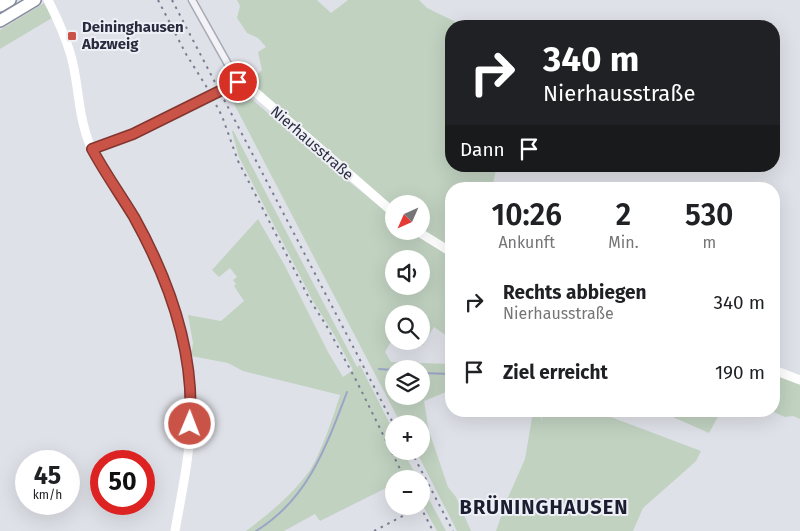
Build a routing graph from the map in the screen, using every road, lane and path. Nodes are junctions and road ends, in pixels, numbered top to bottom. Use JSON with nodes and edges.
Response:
{"nodes":[{"id":1,"x":10,"y":0,"type":"edge"},
{"id":2,"x":34,"y":0,"type":"edge"},
{"id":3,"x":48,"y":0,"type":"edge"},
{"id":4,"x":192,"y":0,"type":"edge"},
{"id":5,"x":0,"y":6,"type":"edge"},
{"id":6,"x":0,"y":21,"type":"edge"},
{"id":7,"x":238,"y":82,"type":"junction"},
{"id":8,"x":92,"y":149,"type":"junction"},
{"id":9,"x":385,"y":205,"type":"edge"},
{"id":10,"x":430,"y":239,"type":"edge"},
{"id":11,"x":445,"y":248,"type":"edge"},
{"id":12,"x":780,"y":372,"type":"edge"},
{"id":13,"x":800,"y":380,"type":"edge"},
{"id":14,"x":176,"y":531,"type":"edge"}],
"edges":[{"from":1,"to":5,"type":"highway"},
{"from":2,"to":6,"type":"highway"},
{"from":3,"to":8,"type":"main road"},
{"from":4,"to":7,"type":"street"},
{"from":7,"to":8,"type":"main road","bridge":true},
{"from":7,"to":9,"type":"main road","name":"Nierhausstraße"},
{"from":8,"to":14,"type":"main road"},
{"from":10,"to":11,"type":"main road"},
{"from":12,"to":13,"type":"main road"}]}
